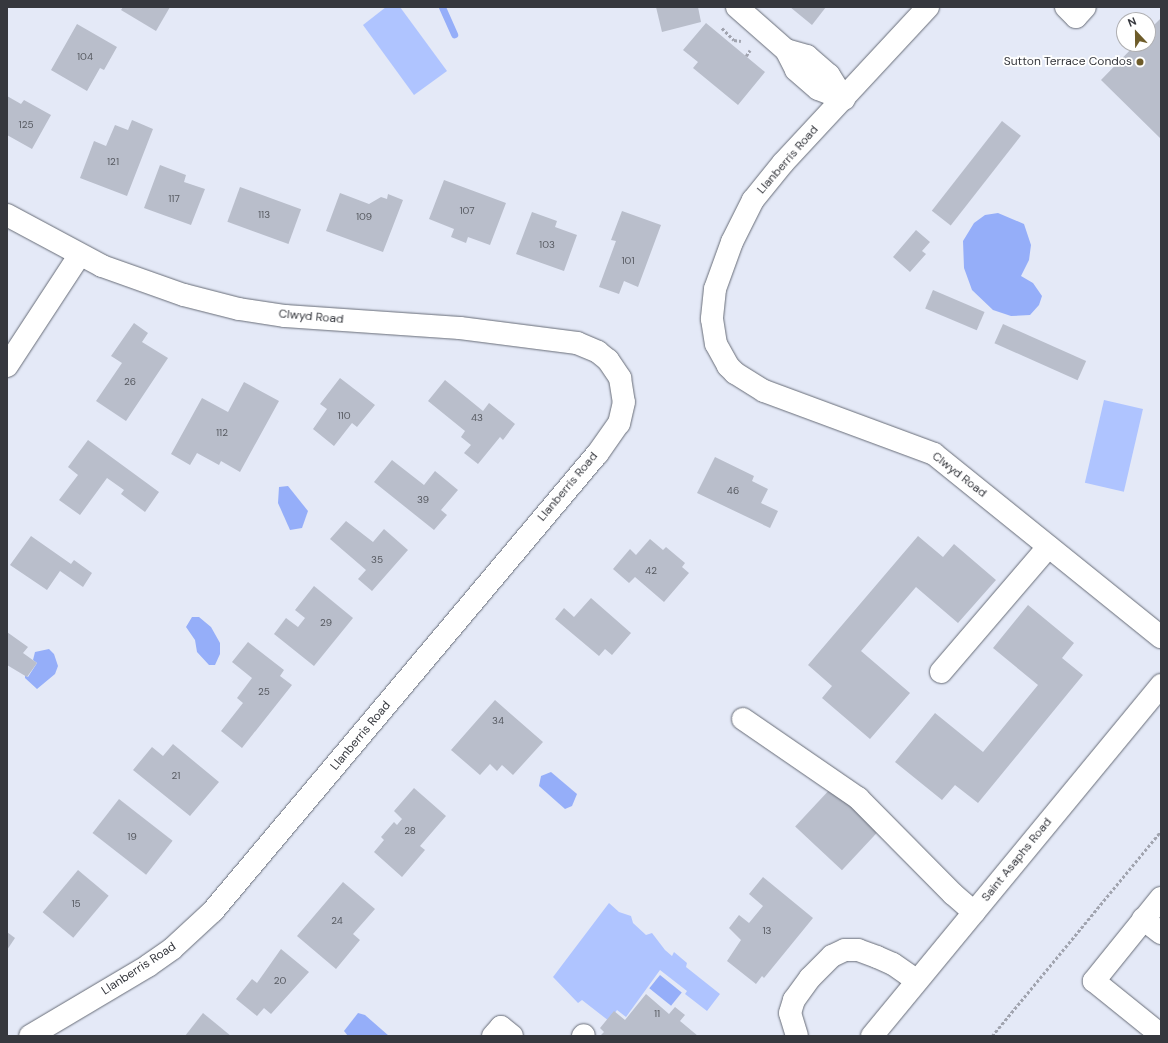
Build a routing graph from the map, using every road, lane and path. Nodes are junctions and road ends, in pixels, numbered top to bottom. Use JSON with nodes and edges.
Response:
{"nodes":[{"id":1,"x":737,"y":7,"type":"edge"},
{"id":2,"x":928,"y":7,"type":"edge"},
{"id":3,"x":1066,"y":7,"type":"edge"},
{"id":4,"x":1085,"y":7,"type":"edge"},
{"id":5,"x":844,"y":99,"type":"junction"},
{"id":6,"x":7,"y":215,"type":"edge"},
{"id":7,"x":79,"y":256,"type":"junction"},
{"id":8,"x":716,"y":344,"type":"joint"},
{"id":9,"x":7,"y":366,"type":"edge"},
{"id":10,"x":620,"y":378,"type":"joint"},
{"id":11,"x":1048,"y":547,"type":"junction"},
{"id":12,"x":1161,"y":637,"type":"edge"},
{"id":13,"x":941,"y":672,"type":"dead end"},
{"id":14,"x":1161,"y":685,"type":"edge"},
{"id":15,"x":743,"y":719,"type":"dead end"},
{"id":16,"x":1161,"y":831,"type":"edge"},
{"id":17,"x":1161,"y":898,"type":"edge"},
{"id":18,"x":974,"y":912,"type":"junction"},
{"id":19,"x":1143,"y":919,"type":"junction"},
{"id":20,"x":1161,"y":933,"type":"edge"},
{"id":21,"x":917,"y":981,"type":"junction"},
{"id":22,"x":1161,"y":1035,"type":"edge"},
{"id":23,"x":30,"y":1036,"type":"edge"},
{"id":24,"x":493,"y":1036,"type":"edge"},
{"id":25,"x":512,"y":1036,"type":"edge"},
{"id":26,"x":797,"y":1036,"type":"edge"},
{"id":27,"x":872,"y":1036,"type":"edge"},
{"id":28,"x":992,"y":1036,"type":"edge"}],
"edges":[{"from":1,"to":5,"type":"street"},
{"from":2,"to":5,"type":"street","name":"Llanberris Road"},
{"from":3,"to":4,"type":"street"},
{"from":5,"to":8,"type":"street","name":"Llanberris Road"},
{"from":6,"to":7,"type":"street","name":"Clwyd Road"},
{"from":7,"to":9,"type":"street"},
{"from":7,"to":10,"type":"street","name":"Clwyd Road"},
{"from":8,"to":11,"type":"street","name":"Clwyd Road"},
{"from":10,"to":23,"type":"street","name":"Llanberris Road"},
{"from":11,"to":12,"type":"street","name":"Clwyd Road"},
{"from":11,"to":13,"type":"street"},
{"from":14,"to":18,"type":"street","name":"Saint Asaphs Road"},
{"from":15,"to":18,"type":"street"},
{"from":16,"to":28,"type":"path"},
{"from":17,"to":19,"type":"street"},
{"from":18,"to":21,"type":"street","name":"Saint Asaphs Road"},
{"from":19,"to":20,"type":"street"},
{"from":19,"to":22,"type":"street"},
{"from":21,"to":26,"type":"street"},
{"from":21,"to":27,"type":"street","name":"Saint Asaphs Road"},
{"from":24,"to":25,"type":"street"}]}
